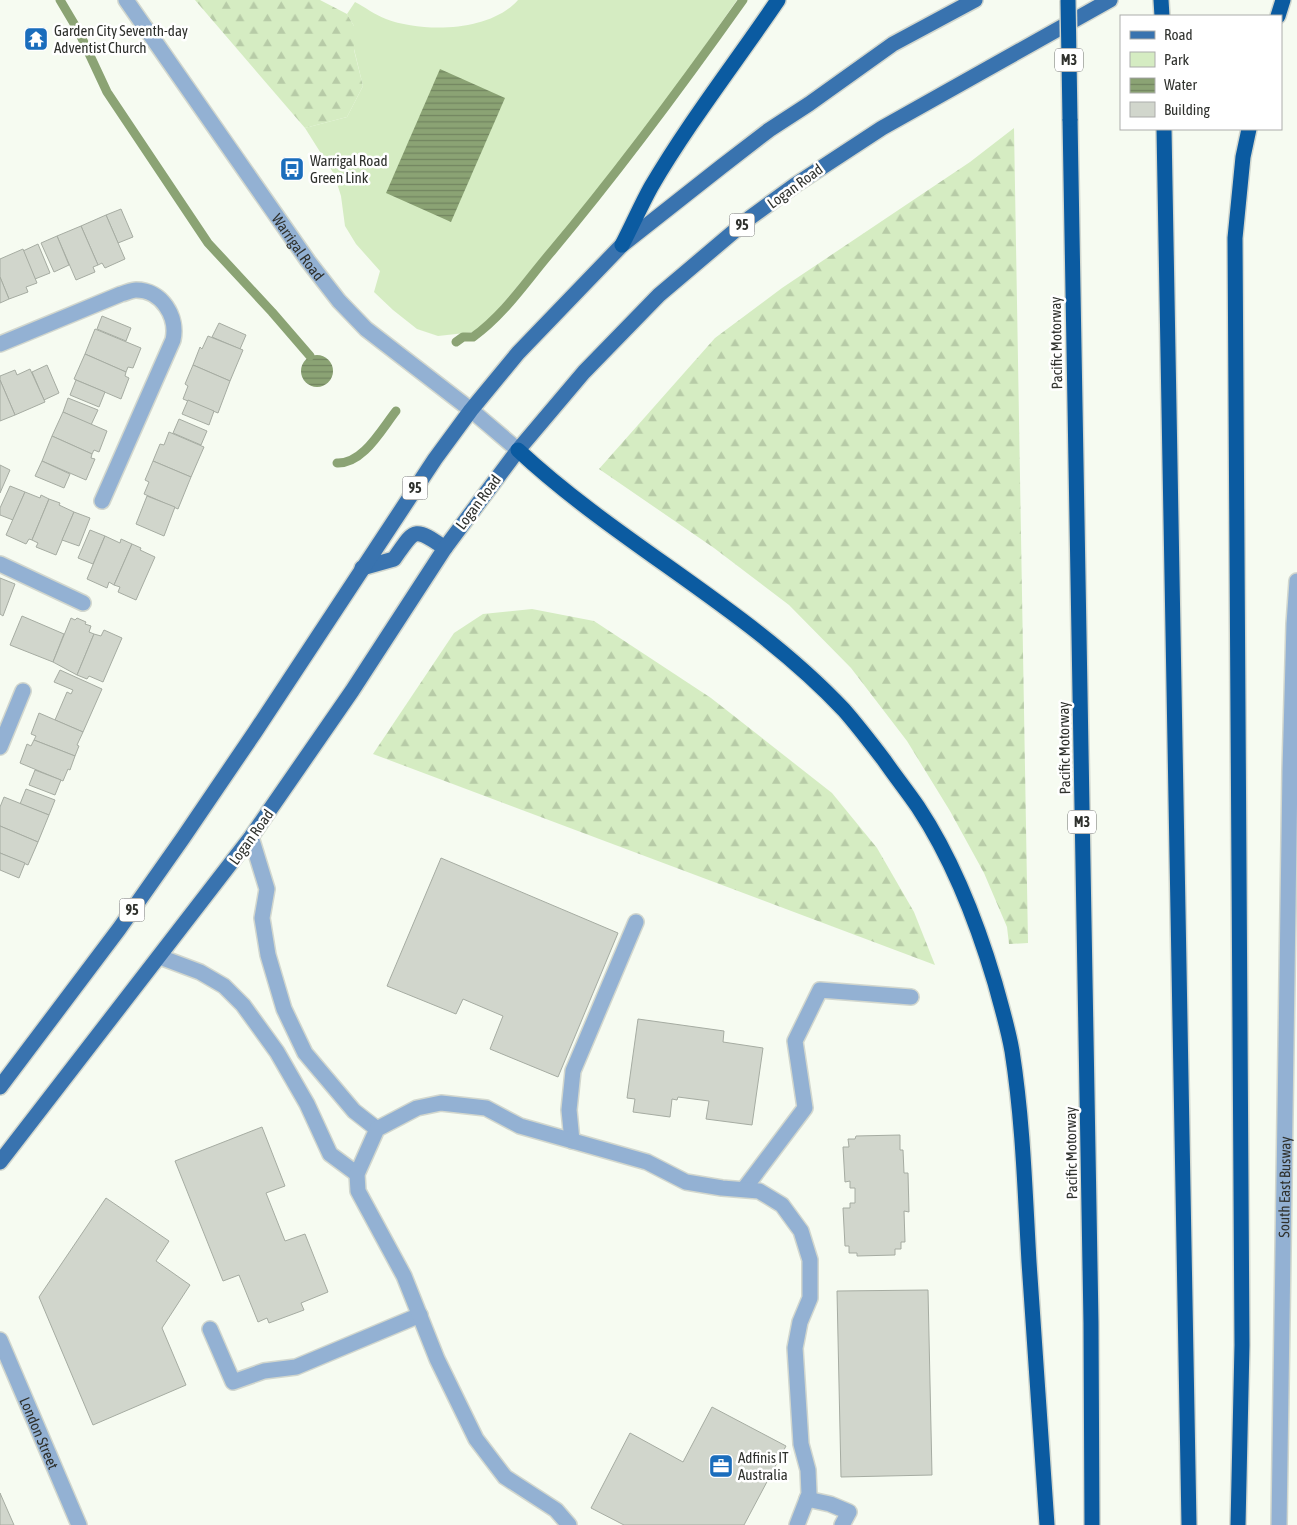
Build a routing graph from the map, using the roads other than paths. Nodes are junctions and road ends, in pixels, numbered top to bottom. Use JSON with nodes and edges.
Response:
{"nodes":[{"id":1,"x":126,"y":0,"type":"edge"},
{"id":2,"x":778,"y":0,"type":"edge"},
{"id":3,"x":975,"y":0,"type":"edge"},
{"id":4,"x":1068,"y":0,"type":"edge"},
{"id":5,"x":1110,"y":0,"type":"edge"},
{"id":6,"x":1162,"y":0,"type":"edge"},
{"id":7,"x":1283,"y":0,"type":"edge"},
{"id":8,"x":1162,"y":15,"type":"edge"},
{"id":9,"x":1278,"y":15,"type":"edge"},
{"id":10,"x":1164,"y":130,"type":"edge"},
{"id":11,"x":1249,"y":130,"type":"edge"},
{"id":12,"x":622,"y":245,"type":"junction"},
{"id":13,"x":0,"y":344,"type":"edge"},
{"id":14,"x":471,"y":410,"type":"junction"},
{"id":15,"x":518,"y":450,"type":"junction"},
{"id":16,"x":102,"y":501,"type":"dead end"},
{"id":17,"x":445,"y":548,"type":"junction"},
{"id":18,"x":0,"y":564,"type":"edge"},
{"id":19,"x":362,"y":568,"type":"junction"},
{"id":20,"x":1297,"y":581,"type":"edge"},
{"id":21,"x":82,"y":603,"type":"dead end"},
{"id":22,"x":23,"y":691,"type":"dead end"},
{"id":23,"x":0,"y":747,"type":"edge"},
{"id":24,"x":251,"y":837,"type":"junction"},
{"id":25,"x":636,"y":922,"type":"dead end"},
{"id":26,"x":160,"y":957,"type":"junction"},
{"id":27,"x":911,"y":997,"type":"dead end"},
{"id":28,"x":0,"y":1087,"type":"edge"},
{"id":29,"x":377,"y":1129,"type":"junction"},
{"id":30,"x":572,"y":1141,"type":"junction"},
{"id":31,"x":0,"y":1162,"type":"edge"},
{"id":32,"x":357,"y":1174,"type":"junction"},
{"id":33,"x":744,"y":1190,"type":"junction"},
{"id":34,"x":420,"y":1315,"type":"junction"},
{"id":35,"x":210,"y":1329,"type":"dead end"},
{"id":36,"x":0,"y":1340,"type":"edge"},
{"id":37,"x":807,"y":1498,"type":"junction"},
{"id":38,"x":79,"y":1525,"type":"edge"},
{"id":39,"x":569,"y":1525,"type":"edge"},
{"id":40,"x":797,"y":1525,"type":"edge"},
{"id":41,"x":842,"y":1525,"type":"edge"},
{"id":42,"x":1046,"y":1525,"type":"edge"},
{"id":43,"x":1092,"y":1525,"type":"edge"},
{"id":44,"x":1188,"y":1525,"type":"edge"},
{"id":45,"x":1238,"y":1525,"type":"edge"},
{"id":46,"x":1279,"y":1525,"type":"edge"}],
"edges":[{"from":1,"to":14,"type":"street","name":"Warrigal Road"},
{"from":2,"to":12,"type":"highway"},
{"from":3,"to":12,"type":"main road","number":"95"},
{"from":4,"to":43,"type":"highway","name":"Pacific Motorway","number":"M3","bridge":true},
{"from":5,"to":15,"type":"main road","name":"Logan Road","number":"95"},
{"from":6,"to":8,"type":"highway"},
{"from":7,"to":9,"type":"highway"},
{"from":10,"to":44,"type":"highway"},
{"from":11,"to":45,"type":"highway"},
{"from":12,"to":14,"type":"main road","number":"95"},
{"from":13,"to":16,"type":"street"},
{"from":14,"to":15,"type":"street","name":"Warrigal Road"},
{"from":14,"to":19,"type":"main road","number":"95"},
{"from":15,"to":17,"type":"main road","name":"Logan Road","number":"95"},
{"from":15,"to":42,"type":"highway"},
{"from":17,"to":19,"type":"main road"},
{"from":17,"to":24,"type":"main road","name":"Logan Road","number":"95"},
{"from":18,"to":21,"type":"street"},
{"from":19,"to":28,"type":"main road","number":"95"},
{"from":20,"to":46,"type":"street","name":"South East Busway"},
{"from":22,"to":23,"type":"street"},
{"from":24,"to":26,"type":"main road","name":"Logan Road","number":"95"},
{"from":24,"to":29,"type":"street"},
{"from":25,"to":30,"type":"street"},
{"from":26,"to":31,"type":"main road","name":"Logan Road","number":"95"},
{"from":26,"to":32,"type":"street"},
{"from":27,"to":33,"type":"street"},
{"from":29,"to":30,"type":"street"},
{"from":29,"to":32,"type":"street"},
{"from":30,"to":33,"type":"street"},
{"from":32,"to":34,"type":"street"},
{"from":33,"to":37,"type":"street"},
{"from":34,"to":35,"type":"street"},
{"from":34,"to":39,"type":"street"},
{"from":36,"to":38,"type":"street","name":"London Street"},
{"from":37,"to":40,"type":"street"},
{"from":37,"to":41,"type":"street"}]}
